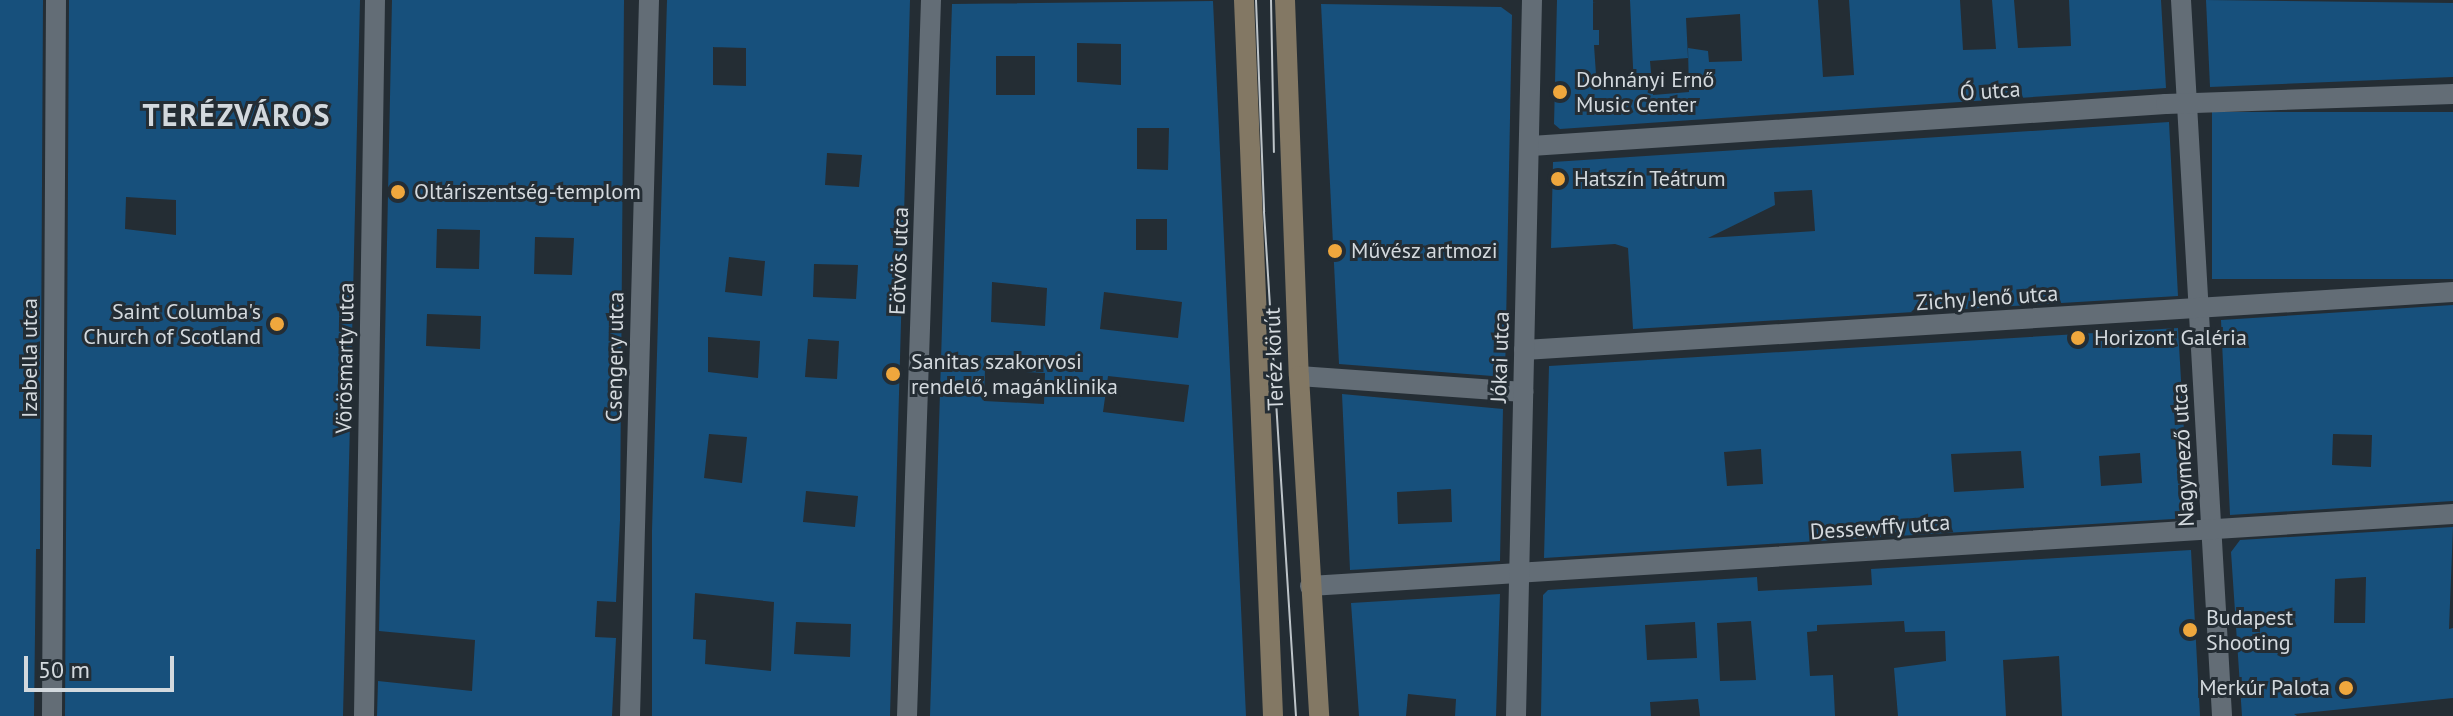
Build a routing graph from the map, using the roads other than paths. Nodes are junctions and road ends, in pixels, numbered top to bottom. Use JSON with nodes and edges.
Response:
{"nodes":[{"id":1,"x":56,"y":0,"type":"edge"},
{"id":2,"x":375,"y":0,"type":"edge"},
{"id":3,"x":649,"y":0,"type":"edge"},
{"id":4,"x":931,"y":0,"type":"edge"},
{"id":5,"x":1244,"y":0,"type":"edge"},
{"id":6,"x":1285,"y":0,"type":"edge"},
{"id":7,"x":1532,"y":0,"type":"edge"},
{"id":8,"x":2181,"y":0,"type":"edge"},
{"id":9,"x":2453,"y":94,"type":"edge"},
{"id":10,"x":2187,"y":103,"type":"junction"},
{"id":11,"x":1531,"y":146,"type":"junction"},
{"id":12,"x":2453,"y":292,"type":"edge"},
{"id":13,"x":2199,"y":308,"type":"junction"},
{"id":14,"x":1524,"y":350,"type":"junction"},
{"id":15,"x":1299,"y":376,"type":"junction"},
{"id":16,"x":1523,"y":392,"type":"junction"},
{"id":17,"x":2453,"y":514,"type":"edge"},
{"id":18,"x":2212,"y":532,"type":"junction"},
{"id":19,"x":1520,"y":573,"type":"junction"},
{"id":20,"x":1310,"y":586,"type":"junction"},
{"id":21,"x":52,"y":716,"type":"edge"},
{"id":22,"x":364,"y":716,"type":"edge"},
{"id":23,"x":630,"y":716,"type":"edge"},
{"id":24,"x":907,"y":716,"type":"edge"},
{"id":25,"x":1273,"y":716,"type":"edge"},
{"id":26,"x":1319,"y":716,"type":"edge"},
{"id":27,"x":1516,"y":716,"type":"edge"},
{"id":28,"x":2222,"y":716,"type":"edge"}],
"edges":[{"from":1,"to":21,"type":"street","name":"Izabella utca"},
{"from":2,"to":22,"type":"street","name":"Vörösmarty utca"},
{"from":3,"to":23,"type":"street","name":"Csengery utca"},
{"from":4,"to":24,"type":"street","name":"Eötvös utca"},
{"from":5,"to":25,"type":"main road","name":"Teréz körút"},
{"from":6,"to":15,"type":"main road","name":"Teréz körút"},
{"from":7,"to":11,"type":"street","name":"Jókai utca"},
{"from":8,"to":10,"type":"street","name":"Nagymező utca"},
{"from":9,"to":10,"type":"street","name":"Ó utca"},
{"from":10,"to":11,"type":"street","name":"Ó utca"},
{"from":10,"to":13,"type":"street","name":"Nagymező utca"},
{"from":11,"to":14,"type":"street","name":"Jókai utca"},
{"from":12,"to":13,"type":"street","name":"Zichy Jenő utca"},
{"from":13,"to":14,"type":"street","name":"Zichy Jenő utca"},
{"from":13,"to":18,"type":"street","name":"Nagymező utca"},
{"from":14,"to":16,"type":"street","name":"Jókai utca"},
{"from":15,"to":16,"type":"street"},
{"from":15,"to":20,"type":"main road","name":"Teréz körút"},
{"from":16,"to":19,"type":"street","name":"Jókai utca"},
{"from":17,"to":18,"type":"street","name":"Dessewffy utca"},
{"from":18,"to":19,"type":"street","name":"Dessewffy utca"},
{"from":18,"to":28,"type":"street","name":"Nagymező utca"},
{"from":19,"to":20,"type":"street","name":"Dessewffy utca"},
{"from":19,"to":27,"type":"street","name":"Jókai utca"},
{"from":20,"to":26,"type":"main road","name":"Teréz körút"}]}
